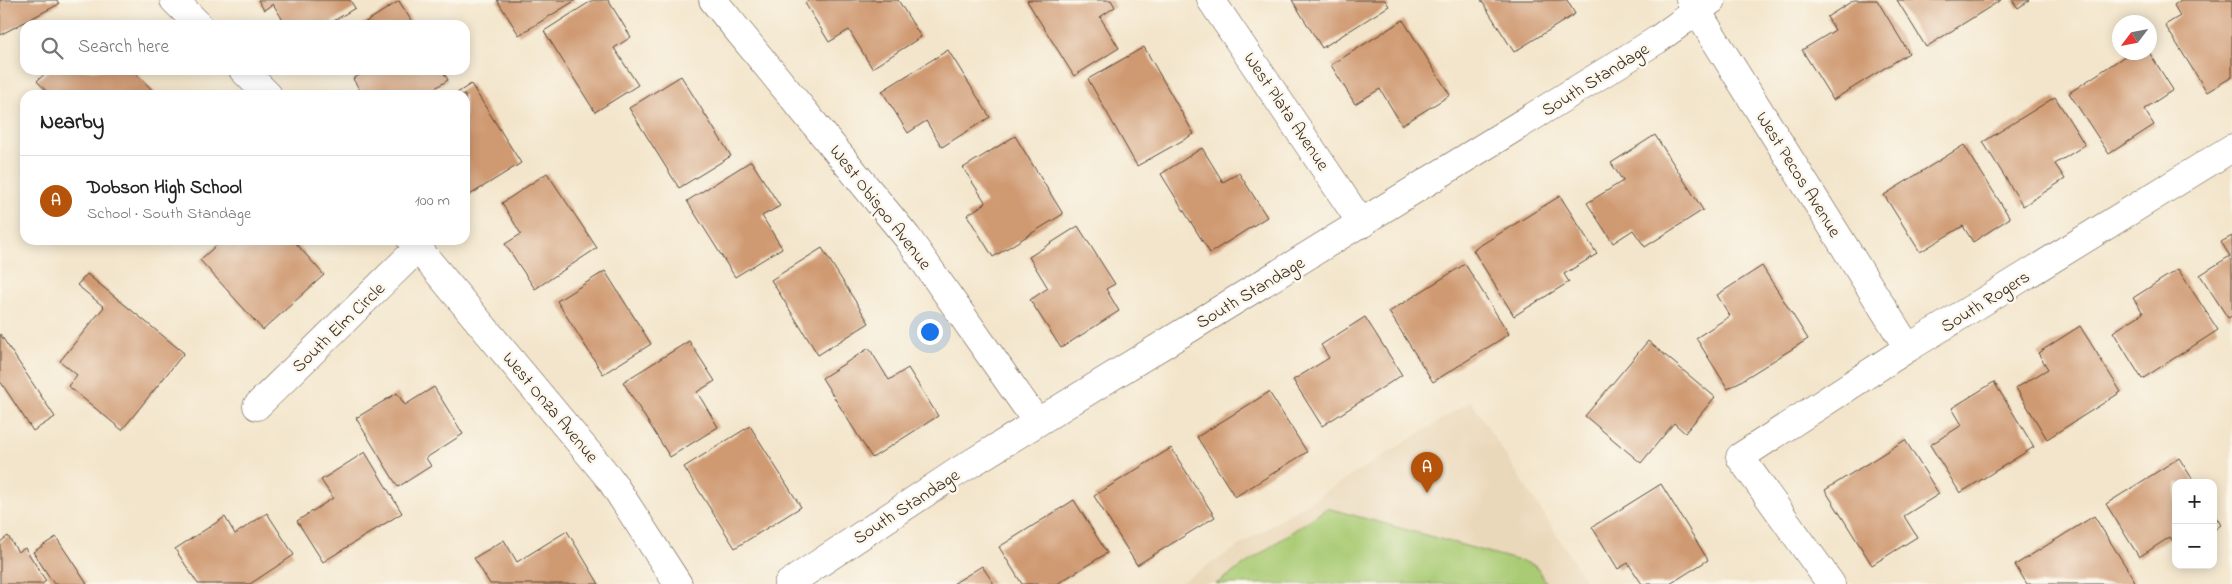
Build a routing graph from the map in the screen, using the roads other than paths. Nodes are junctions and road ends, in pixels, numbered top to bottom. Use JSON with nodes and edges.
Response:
{"nodes":[{"id":1,"x":174,"y":0,"type":"edge"},
{"id":2,"x":714,"y":0,"type":"edge"},
{"id":3,"x":1210,"y":0,"type":"edge"},
{"id":4,"x":1700,"y":3,"type":"edge"},
{"id":5,"x":194,"y":20,"type":"edge"},
{"id":6,"x":248,"y":75,"type":"edge"},
{"id":7,"x":263,"y":90,"type":"edge"},
{"id":8,"x":2232,"y":148,"type":"edge"},
{"id":9,"x":1362,"y":224,"type":"junction"},
{"id":10,"x":413,"y":245,"type":"edge"},
{"id":11,"x":415,"y":245,"type":"edge"},
{"id":12,"x":1908,"y":348,"type":"junction"},
{"id":13,"x":257,"y":406,"type":"dead end"},
{"id":14,"x":1037,"y":422,"type":"junction"},
{"id":15,"x":678,"y":584,"type":"edge"},
{"id":16,"x":788,"y":584,"type":"edge"},
{"id":17,"x":1830,"y":584,"type":"edge"}],
"edges":[{"from":1,"to":5,"type":"street"},
{"from":2,"to":14,"type":"street","name":"West Obispo Avenue"},
{"from":3,"to":9,"type":"street","name":"West Plata Avenue"},
{"from":4,"to":9,"type":"street","name":"South Standage"},
{"from":4,"to":12,"type":"street","name":"West Pecos Avenue"},
{"from":6,"to":7,"type":"street"},
{"from":8,"to":12,"type":"street","name":"South Rogers"},
{"from":9,"to":14,"type":"street","name":"South Standage"},
{"from":10,"to":13,"type":"street","name":"South Elm Circle"},
{"from":11,"to":15,"type":"street","name":"West Onza Avenue"},
{"from":12,"to":17,"type":"street","name":"South Rogers"},
{"from":14,"to":16,"type":"street","name":"South Standage"}]}
